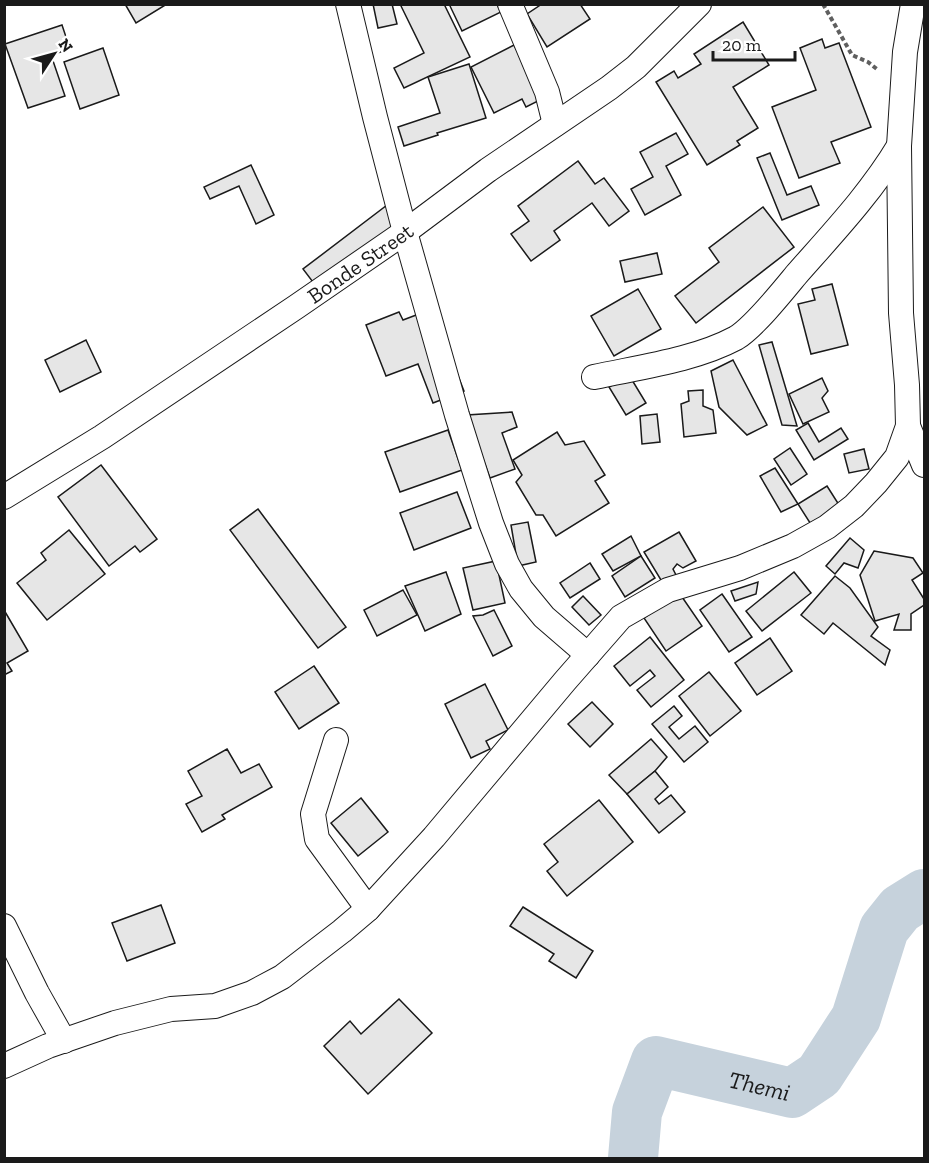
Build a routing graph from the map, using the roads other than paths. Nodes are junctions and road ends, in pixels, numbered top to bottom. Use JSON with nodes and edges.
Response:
{"nodes":[{"id":1,"x":348,"y":4,"type":"edge"},
{"id":2,"x":510,"y":4,"type":"edge"},
{"id":3,"x":699,"y":4,"type":"edge"},
{"id":4,"x":913,"y":4,"type":"edge"},
{"id":5,"x":555,"y":124,"type":"junction"},
{"id":6,"x":899,"y":146,"type":"junction"},
{"id":7,"x":405,"y":232,"type":"junction"},
{"id":8,"x":594,"y":377,"type":"dead end"},
{"id":9,"x":908,"y":426,"type":"junction"},
{"id":10,"x":924,"y":465,"type":"edge"},
{"id":11,"x":4,"y":498,"type":"edge"},
{"id":12,"x":588,"y":655,"type":"junction"},
{"id":13,"x":336,"y":740,"type":"dead end"},
{"id":14,"x":368,"y":909,"type":"junction"},
{"id":15,"x":4,"y":926,"type":"edge"},
{"id":16,"x":64,"y":1041,"type":"junction"},
{"id":17,"x":4,"y":1066,"type":"edge"}],
"edges":[{"from":1,"to":7,"type":"street"},
{"from":2,"to":5,"type":"street"},
{"from":3,"to":5,"type":"street","name":"Bonde Street"},
{"from":4,"to":6,"type":"street"},
{"from":5,"to":7,"type":"street","name":"Bonde Street"},
{"from":6,"to":8,"type":"street"},
{"from":6,"to":9,"type":"street"},
{"from":7,"to":11,"type":"street","name":"Bonde Street"},
{"from":7,"to":12,"type":"street"},
{"from":9,"to":10,"type":"street"},
{"from":9,"to":12,"type":"street"},
{"from":12,"to":14,"type":"street"},
{"from":13,"to":14,"type":"street"},
{"from":14,"to":16,"type":"street"},
{"from":15,"to":16,"type":"street"},
{"from":16,"to":17,"type":"street"}]}
